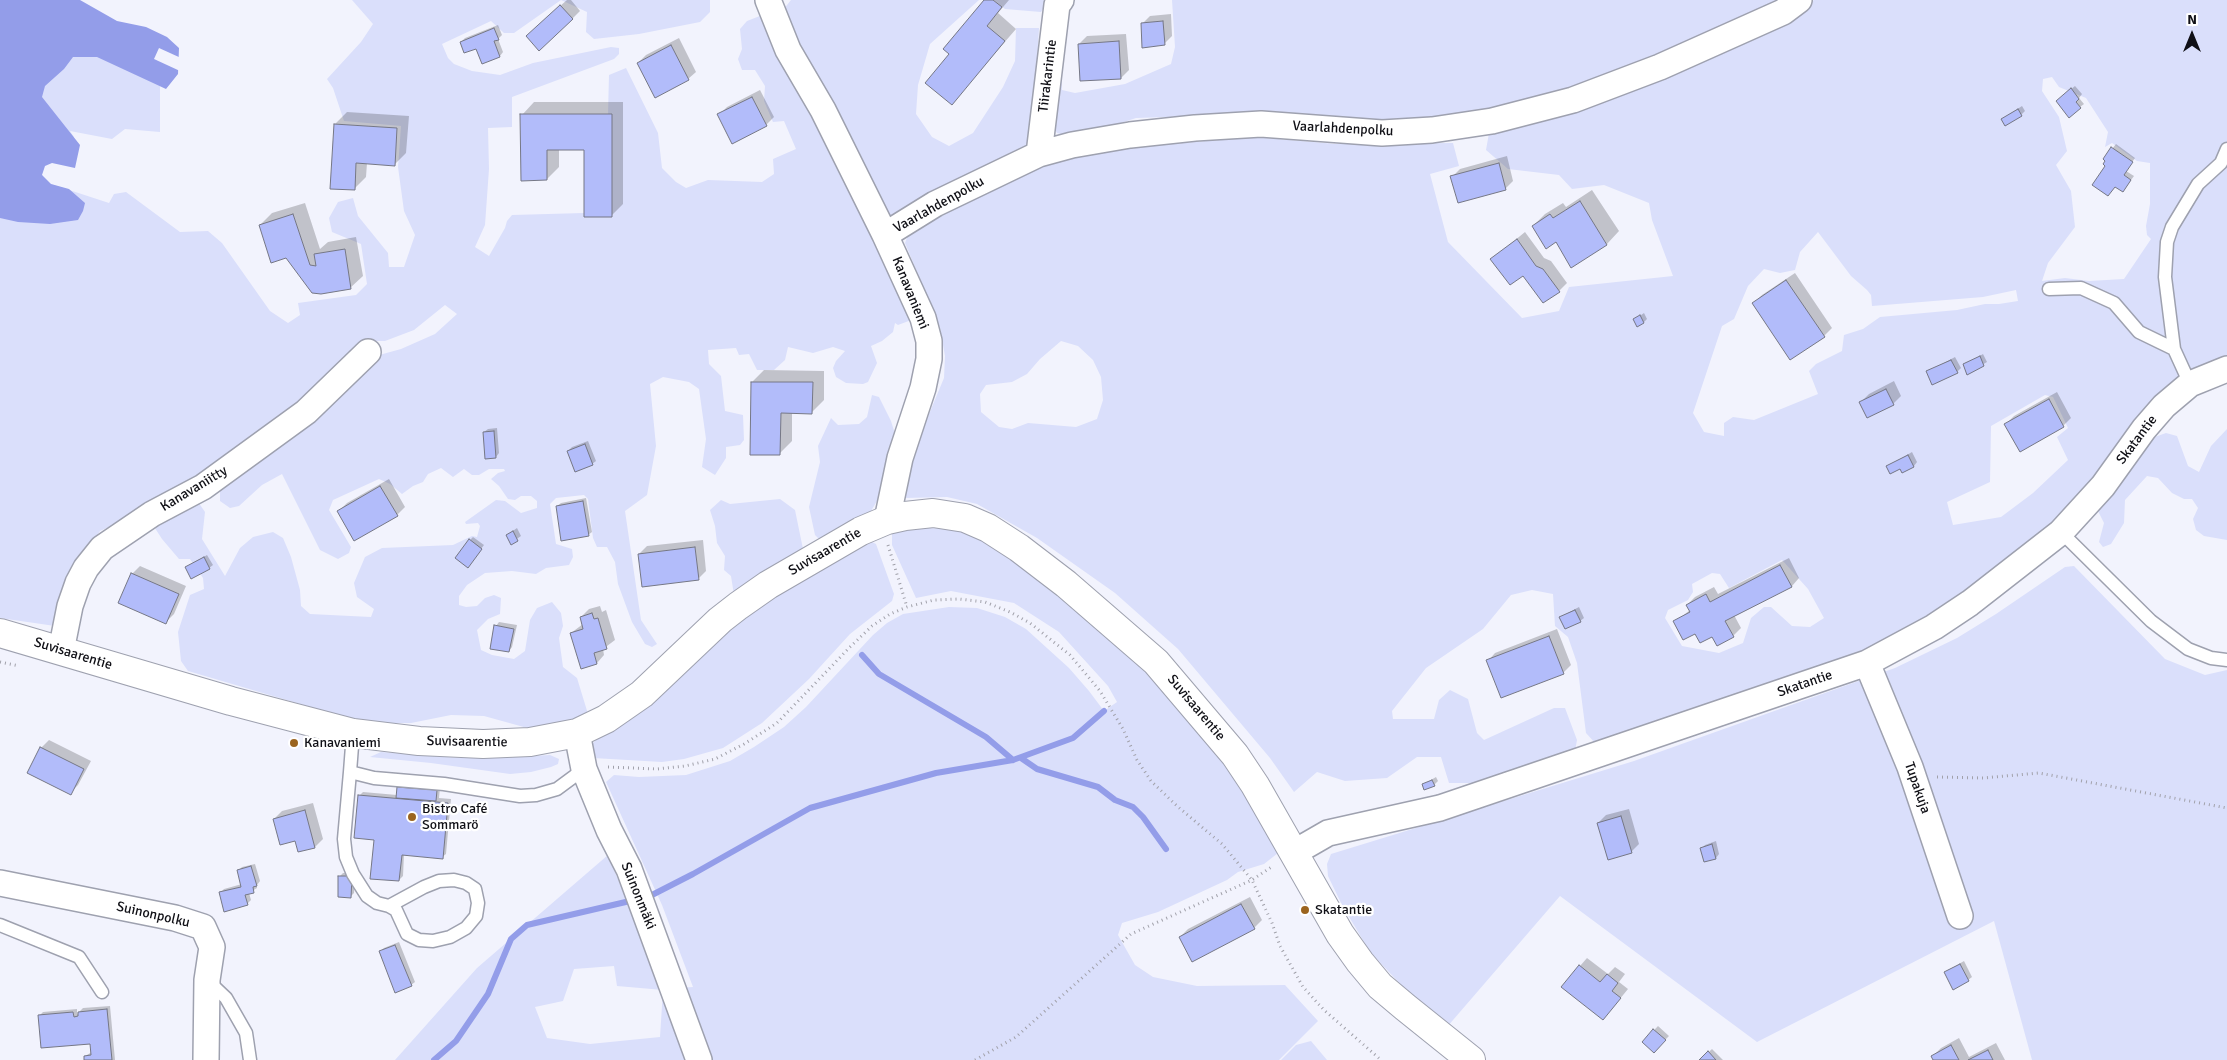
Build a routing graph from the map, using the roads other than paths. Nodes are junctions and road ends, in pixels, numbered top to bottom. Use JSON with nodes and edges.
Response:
{"nodes":[{"id":1,"x":768,"y":0,"type":"edge"},
{"id":2,"x":1060,"y":0,"type":"edge"},
{"id":3,"x":1799,"y":0,"type":"edge"},
{"id":4,"x":2227,"y":150,"type":"edge"},
{"id":5,"x":1039,"y":154,"type":"junction"},
{"id":6,"x":885,"y":235,"type":"junction"},
{"id":7,"x":2049,"y":290,"type":"dead end"},
{"id":8,"x":2174,"y":349,"type":"junction"},
{"id":9,"x":368,"y":352,"type":"dead end"},
{"id":10,"x":2227,"y":369,"type":"edge"},
{"id":11,"x":2190,"y":384,"type":"junction"},
{"id":12,"x":887,"y":520,"type":"junction"},
{"id":13,"x":2061,"y":532,"type":"junction"},
{"id":14,"x":0,"y":633,"type":"edge"},
{"id":15,"x":61,"y":650,"type":"junction"},
{"id":16,"x":2227,"y":660,"type":"edge"},
{"id":17,"x":1867,"y":663,"type":"junction"},
{"id":18,"x":354,"y":733,"type":"junction"},
{"id":19,"x":577,"y":733,"type":"junction"},
{"id":20,"x":584,"y":768,"type":"junction"},
{"id":21,"x":350,"y":772,"type":"junction"},
{"id":22,"x":1295,"y":852,"type":"junction"},
{"id":23,"x":0,"y":883,"type":"edge"},
{"id":24,"x":389,"y":906,"type":"junction"},
{"id":25,"x":1960,"y":916,"type":"dead end"},
{"id":26,"x":0,"y":925,"type":"edge"},
{"id":27,"x":208,"y":980,"type":"junction"},
{"id":28,"x":102,"y":992,"type":"dead end"},
{"id":29,"x":206,"y":1060,"type":"edge"},
{"id":30,"x":250,"y":1060,"type":"edge"},
{"id":31,"x":699,"y":1060,"type":"edge"},
{"id":32,"x":1470,"y":1060,"type":"edge"}],
"edges":[{"from":1,"to":6,"type":"street","name":"Kanavaniemi"},
{"from":2,"to":5,"type":"street","name":"Tiirakarintie"},
{"from":3,"to":5,"type":"street","name":"Vaarlahdenpolku"},
{"from":4,"to":8,"type":"lane"},
{"from":5,"to":6,"type":"street","name":"Vaarlahdenpolku"},
{"from":6,"to":12,"type":"street","name":"Kanavaniemi"},
{"from":7,"to":8,"type":"lane"},
{"from":8,"to":11,"type":"lane"},
{"from":9,"to":15,"type":"street","name":"Kanavaniitty"},
{"from":10,"to":11,"type":"street","name":"Skatantie"},
{"from":11,"to":13,"type":"street","name":"Skatantie"},
{"from":12,"to":19,"type":"street","name":"Suvisaarentie"},
{"from":12,"to":22,"type":"street","name":"Suvisaarentie"},
{"from":13,"to":16,"type":"lane"},
{"from":13,"to":17,"type":"street","name":"Skatantie"},
{"from":14,"to":15,"type":"street","name":"Suvisaarentie"},
{"from":15,"to":18,"type":"street","name":"Suvisaarentie"},
{"from":17,"to":22,"type":"street","name":"Skatantie"},
{"from":17,"to":25,"type":"street","name":"Tupakuja"},
{"from":18,"to":19,"type":"street","name":"Suvisaarentie"},
{"from":18,"to":21,"type":"lane"},
{"from":19,"to":20,"type":"street","name":"Suinonmäki"},
{"from":20,"to":21,"type":"lane"},
{"from":20,"to":31,"type":"street","name":"Suinonmäki"},
{"from":21,"to":24,"type":"lane"},
{"from":22,"to":32,"type":"street","name":"Suvisaarentie"},
{"from":23,"to":27,"type":"street","name":"Suinonpolku"},
{"from":24,"to":24,"type":"lane"},
{"from":26,"to":28,"type":"lane"},
{"from":27,"to":29,"type":"street","name":"Suinonpolku"},
{"from":27,"to":30,"type":"lane"}]}
